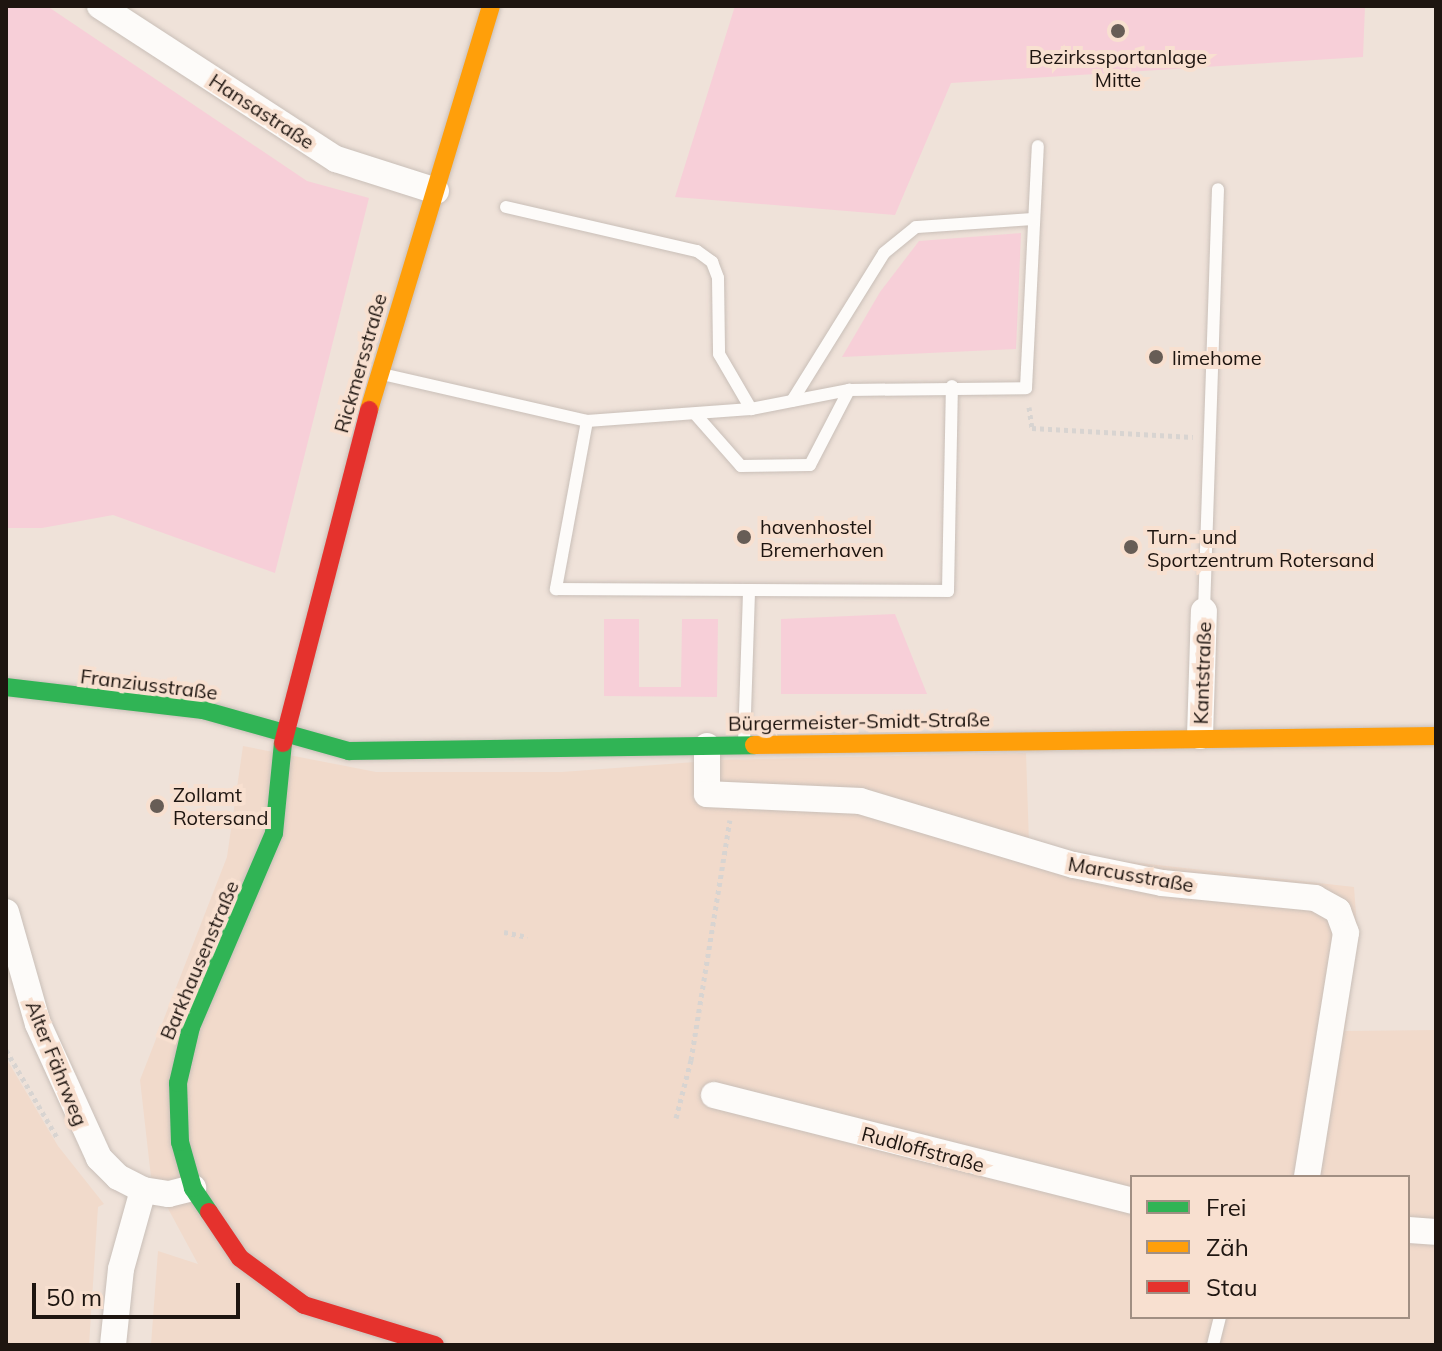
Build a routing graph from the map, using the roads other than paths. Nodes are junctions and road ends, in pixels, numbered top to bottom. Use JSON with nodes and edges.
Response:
{"nodes":[{"id":1,"x":100,"y":6,"type":"edge"},
{"id":2,"x":491,"y":6,"type":"edge"},
{"id":3,"x":1038,"y":146,"type":"dead end"},
{"id":4,"x":1218,"y":189,"type":"dead end"},
{"id":5,"x":436,"y":191,"type":"junction"},
{"id":6,"x":506,"y":207,"type":"dead end"},
{"id":7,"x":1034,"y":219,"type":"junction"},
{"id":8,"x":379,"y":374,"type":"junction"},
{"id":9,"x":952,"y":386,"type":"junction"},
{"id":10,"x":849,"y":390,"type":"junction"},
{"id":11,"x":792,"y":401,"type":"junction"},
{"id":12,"x":751,"y":409,"type":"junction"},
{"id":13,"x":696,"y":415,"type":"junction"},
{"id":14,"x":587,"y":421,"type":"junction"},
{"id":15,"x":749,"y":590,"type":"junction"},
{"id":16,"x":1204,"y":611,"type":"joint"},
{"id":17,"x":6,"y":687,"type":"edge"},
{"id":18,"x":284,"y":736,"type":"junction"},
{"id":19,"x":1200,"y":736,"type":"junction"},
{"id":20,"x":1436,"y":736,"type":"edge"},
{"id":21,"x":707,"y":746,"type":"junction"},
{"id":22,"x":744,"y":746,"type":"junction"},
{"id":23,"x":6,"y":912,"type":"edge"},
{"id":24,"x":714,"y":1095,"type":"dead end"},
{"id":25,"x":1307,"y":1175,"type":"edge"},
{"id":26,"x":193,"y":1188,"type":"junction"},
{"id":27,"x":143,"y":1190,"type":"junction"},
{"id":28,"x":1130,"y":1200,"type":"edge"},
{"id":29,"x":1410,"y":1230,"type":"edge"},
{"id":30,"x":1436,"y":1232,"type":"edge"},
{"id":31,"x":1220,"y":1319,"type":"edge"},
{"id":32,"x":113,"y":1345,"type":"edge"},
{"id":33,"x":435,"y":1345,"type":"edge"},
{"id":34,"x":1213,"y":1345,"type":"edge"}],
"edges":[{"from":1,"to":5,"type":"street","name":"Hansastraße"},
{"from":2,"to":5,"type":"main road","name":"Rickmersstraße"},
{"from":3,"to":7,"type":"lane"},
{"from":4,"to":16,"type":"lane"},
{"from":5,"to":8,"type":"main road","name":"Rickmersstraße"},
{"from":6,"to":12,"type":"lane"},
{"from":7,"to":9,"type":"lane"},
{"from":7,"to":11,"type":"lane"},
{"from":8,"to":14,"type":"lane"},
{"from":8,"to":18,"type":"main road","name":"Rickmersstraße"},
{"from":9,"to":10,"type":"lane"},
{"from":9,"to":15,"type":"lane"},
{"from":10,"to":11,"type":"lane"},
{"from":10,"to":13,"type":"lane"},
{"from":11,"to":12,"type":"lane"},
{"from":12,"to":13,"type":"lane"},
{"from":13,"to":14,"type":"lane"},
{"from":14,"to":15,"type":"lane"},
{"from":15,"to":22,"type":"lane"},
{"from":16,"to":19,"type":"street","name":"Kantstraße"},
{"from":17,"to":18,"type":"main road","name":"Franziusstraße"},
{"from":18,"to":21,"type":"main road","name":"Bürgermeister-Smidt-Straße"},
{"from":18,"to":26,"type":"main road","name":"Barkhausenstraße"},
{"from":19,"to":20,"type":"main road","name":"Bürgermeister-Smidt-Straße"},
{"from":19,"to":22,"type":"main road","name":"Bürgermeister-Smidt-Straße"},
{"from":21,"to":22,"type":"main road","name":"Bürgermeister-Smidt-Straße"},
{"from":21,"to":25,"type":"street","name":"Marcusstraße"},
{"from":23,"to":27,"type":"street","name":"Alter Fährweg"},
{"from":24,"to":28,"type":"street","name":"Rudloffstraße"},
{"from":26,"to":27,"type":"street"},
{"from":26,"to":33,"type":"main road","name":"Barkhausenstraße"},
{"from":27,"to":32,"type":"street"},
{"from":29,"to":30,"type":"street"},
{"from":31,"to":34,"type":"lane"}]}
